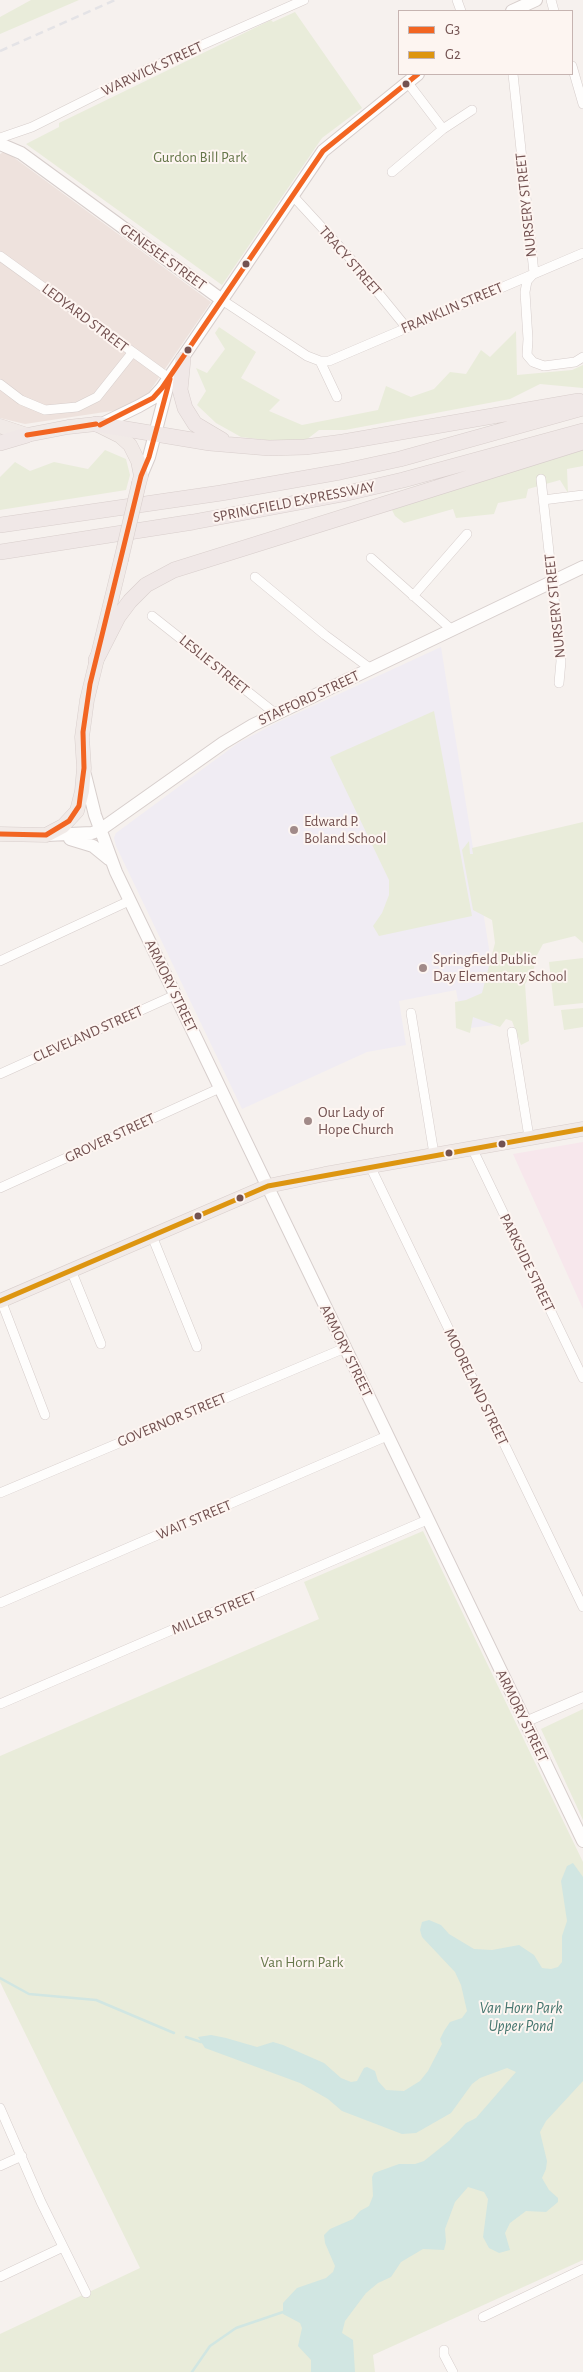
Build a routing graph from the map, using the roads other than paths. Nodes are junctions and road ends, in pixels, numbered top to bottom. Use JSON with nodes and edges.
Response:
{"nodes":[{"id":1,"x":304,"y":0,"type":"edge"},
{"id":2,"x":536,"y":0,"type":"edge"},
{"id":3,"x":514,"y":10,"type":"edge"},
{"id":4,"x":573,"y":69,"type":"edge"},
{"id":5,"x":417,"y":75,"type":"edge"},
{"id":6,"x":513,"y":75,"type":"edge"},
{"id":7,"x":408,"y":83,"type":"junction"},
{"id":8,"x":583,"y":104,"type":"edge"},
{"id":9,"x":472,"y":110,"type":"dead end"},
{"id":10,"x":443,"y":129,"type":"junction"},
{"id":11,"x":0,"y":138,"type":"edge"},
{"id":12,"x":0,"y":144,"type":"edge"},
{"id":13,"x":392,"y":172,"type":"dead end"},
{"id":14,"x":293,"y":196,"type":"junction"},
{"id":15,"x":583,"y":253,"type":"edge"},
{"id":16,"x":0,"y":256,"type":"edge"},
{"id":17,"x":534,"y":273,"type":"junction"},
{"id":18,"x":222,"y":300,"type":"junction"},
{"id":19,"x":406,"y":327,"type":"junction"},
{"id":20,"x":132,"y":353,"type":"junction"},
{"id":21,"x":583,"y":357,"type":"edge"},
{"id":22,"x":183,"y":359,"type":"junction"},
{"id":23,"x":320,"y":361,"type":"junction"},
{"id":24,"x":170,"y":379,"type":"junction"},
{"id":25,"x":0,"y":384,"type":"edge"},
{"id":26,"x":337,"y":397,"type":"dead end"},
{"id":27,"x":583,"y":400,"type":"edge"},
{"id":28,"x":583,"y":408,"type":"edge"},
{"id":29,"x":98,"y":425,"type":"junction"},
{"id":30,"x":0,"y":426,"type":"edge"},
{"id":31,"x":583,"y":431,"type":"edge"},
{"id":32,"x":154,"y":434,"type":"junction"},
{"id":33,"x":23,"y":436,"type":"junction"},
{"id":34,"x":583,"y":442,"type":"edge"},
{"id":35,"x":0,"y":443,"type":"edge"},
{"id":36,"x":235,"y":446,"type":"junction"},
{"id":37,"x":0,"y":449,"type":"edge"},
{"id":38,"x":540,"y":479,"type":"dead end"},
{"id":39,"x":140,"y":480,"type":"junction"},
{"id":40,"x":583,"y":495,"type":"edge"},
{"id":41,"x":543,"y":500,"type":"junction"},
{"id":42,"x":0,"y":524,"type":"edge"},
{"id":43,"x":467,"y":534,"type":"dead end"},
{"id":44,"x":0,"y":552,"type":"edge"},
{"id":45,"x":371,"y":558,"type":"dead end"},
{"id":46,"x":583,"y":567,"type":"edge"},
{"id":47,"x":255,"y":577,"type":"dead end"},
{"id":48,"x":553,"y":582,"type":"junction"},
{"id":49,"x":413,"y":596,"type":"junction"},
{"id":50,"x":152,"y":616,"type":"dead end"},
{"id":51,"x":452,"y":630,"type":"junction"},
{"id":52,"x":96,"y":660,"type":"junction"},
{"id":53,"x":371,"y":669,"type":"junction"},
{"id":54,"x":559,"y":684,"type":"dead end"},
{"id":55,"x":276,"y":714,"type":"junction"},
{"id":56,"x":84,"y":768,"type":"junction"},
{"id":57,"x":100,"y":830,"type":"junction"},
{"id":58,"x":0,"y":834,"type":"edge"},
{"id":59,"x":52,"y":835,"type":"junction"},
{"id":60,"x":110,"y":861,"type":"junction"},
{"id":61,"x":129,"y":900,"type":"junction"},
{"id":62,"x":0,"y":961,"type":"edge"},
{"id":63,"x":176,"y":994,"type":"junction"},
{"id":64,"x":410,"y":1013,"type":"dead end"},
{"id":65,"x":512,"y":1032,"type":"dead end"},
{"id":66,"x":0,"y":1074,"type":"edge"},
{"id":67,"x":220,"y":1088,"type":"junction"},
{"id":68,"x":583,"y":1130,"type":"edge"},
{"id":69,"x":529,"y":1137,"type":"junction"},
{"id":70,"x":472,"y":1148,"type":"junction"},
{"id":71,"x":434,"y":1154,"type":"junction"},
{"id":72,"x":370,"y":1166,"type":"junction"},
{"id":73,"x":268,"y":1186,"type":"junction"},
{"id":74,"x":0,"y":1188,"type":"edge"},
{"id":75,"x":152,"y":1236,"type":"junction"},
{"id":76,"x":71,"y":1270,"type":"junction"},
{"id":77,"x":1,"y":1300,"type":"edge"},
{"id":78,"x":101,"y":1344,"type":"dead end"},
{"id":79,"x":198,"y":1347,"type":"dead end"},
{"id":80,"x":345,"y":1348,"type":"junction"},
{"id":81,"x":583,"y":1378,"type":"edge"},
{"id":82,"x":45,"y":1415,"type":"dead end"},
{"id":83,"x":387,"y":1436,"type":"junction"},
{"id":84,"x":0,"y":1493,"type":"edge"},
{"id":85,"x":427,"y":1520,"type":"junction"},
{"id":86,"x":0,"y":1603,"type":"edge"},
{"id":87,"x":583,"y":1607,"type":"edge"},
{"id":88,"x":583,"y":1697,"type":"edge"},
{"id":89,"x":0,"y":1704,"type":"edge"},
{"id":90,"x":525,"y":1722,"type":"junction"},
{"id":91,"x":583,"y":1841,"type":"edge"},
{"id":92,"x":0,"y":2108,"type":"edge"},
{"id":93,"x":22,"y":2156,"type":"junction"},
{"id":94,"x":0,"y":2166,"type":"edge"},
{"id":95,"x":63,"y":2247,"type":"junction"},
{"id":96,"x":583,"y":2269,"type":"edge"},
{"id":97,"x":0,"y":2277,"type":"edge"},
{"id":98,"x":86,"y":2294,"type":"dead end"},
{"id":99,"x":483,"y":2316,"type":"dead end"},
{"id":100,"x":444,"y":2350,"type":"dead end"},
{"id":101,"x":453,"y":2372,"type":"edge"}],
"edges":[{"from":1,"to":11,"type":"street","name":"WARWICK STREET"},
{"from":2,"to":3,"type":"main road"},
{"from":4,"to":8,"type":"street"},
{"from":5,"to":7,"type":"main road"},
{"from":6,"to":17,"type":"street","name":"NURSERY STREET"},
{"from":7,"to":10,"type":"street"},
{"from":7,"to":14,"type":"main road"},
{"from":9,"to":10,"type":"street"},
{"from":10,"to":13,"type":"street"},
{"from":12,"to":18,"type":"main road","name":"GENESEE STREET"},
{"from":14,"to":18,"type":"main road"},
{"from":14,"to":19,"type":"street","name":"TRACY STREET"},
{"from":15,"to":17,"type":"street","name":"FRANKLIN STREET"},
{"from":16,"to":20,"type":"street","name":"LEDYARD STREET"},
{"from":17,"to":19,"type":"street","name":"FRANKLIN STREET"},
{"from":17,"to":21,"type":"street","name":"NURSERY STREET"},
{"from":18,"to":22,"type":"main road"},
{"from":18,"to":23,"type":"street","name":"GENESEE STREET"},
{"from":19,"to":23,"type":"street","name":"FRANKLIN STREET"},
{"from":20,"to":24,"type":"street","name":"LEDYARD STREET"},
{"from":20,"to":25,"type":"street"},
{"from":22,"to":24,"type":"main road"},
{"from":22,"to":36,"type":"highway"},
{"from":23,"to":26,"type":"street"},
{"from":24,"to":29,"type":"main road"},
{"from":24,"to":32,"type":"main road"},
{"from":27,"to":36,"type":"highway"},
{"from":28,"to":42,"type":"highway","name":"SPRINGFIELD EXPRESSWAY"},
{"from":29,"to":32,"type":"highway"},
{"from":29,"to":33,"type":"main road"},
{"from":29,"to":39,"type":"main road"},
{"from":30,"to":33,"type":"main road"},
{"from":31,"to":44,"type":"highway","name":"SPRINGFIELD EXPRESSWAY"},
{"from":32,"to":36,"type":"highway"},
{"from":32,"to":39,"type":"main road"},
{"from":33,"to":35,"type":"highway"},
{"from":33,"to":37,"type":"main road"},
{"from":34,"to":52,"type":"highway"},
{"from":38,"to":41,"type":"street","name":"NURSERY STREET"},
{"from":39,"to":52,"type":"main road","bridge":true},
{"from":40,"to":41,"type":"street"},
{"from":41,"to":48,"type":"street","name":"NURSERY STREET"},
{"from":43,"to":49,"type":"street"},
{"from":45,"to":49,"type":"street"},
{"from":46,"to":48,"type":"main road","name":"STAFFORD STREET"},
{"from":47,"to":53,"type":"street"},
{"from":48,"to":51,"type":"main road","name":"STAFFORD STREET"},
{"from":48,"to":54,"type":"street","name":"NURSERY STREET"},
{"from":49,"to":51,"type":"street"},
{"from":50,"to":55,"type":"street","name":"LESLIE STREET"},
{"from":51,"to":53,"type":"main road","name":"STAFFORD STREET"},
{"from":52,"to":56,"type":"main road"},
{"from":53,"to":55,"type":"main road","name":"STAFFORD STREET"},
{"from":55,"to":57,"type":"main road","name":"STAFFORD STREET"},
{"from":56,"to":57,"type":"main road","name":"ARMORY STREET"},
{"from":56,"to":59,"type":"main road"},
{"from":57,"to":59,"type":"main road","name":"STAFFORD STREET"},
{"from":57,"to":60,"type":"main road","name":"ARMORY STREET"},
{"from":58,"to":59,"type":"main road"},
{"from":59,"to":60,"type":"main road","name":"ARMORY STREET"},
{"from":60,"to":61,"type":"main road","name":"ARMORY STREET"},
{"from":61,"to":62,"type":"street"},
{"from":61,"to":63,"type":"main road","name":"ARMORY STREET"},
{"from":63,"to":66,"type":"street","name":"CLEVELAND STREET"},
{"from":63,"to":67,"type":"main road","name":"ARMORY STREET"},
{"from":64,"to":71,"type":"street"},
{"from":65,"to":69,"type":"street"},
{"from":67,"to":73,"type":"main road","name":"ARMORY STREET"},
{"from":67,"to":74,"type":"street","name":"GROVER STREET"},
{"from":68,"to":69,"type":"main road"},
{"from":69,"to":70,"type":"main road"},
{"from":70,"to":71,"type":"main road"},
{"from":70,"to":81,"type":"street","name":"PARKSIDE STREET"},
{"from":71,"to":72,"type":"main road"},
{"from":72,"to":73,"type":"main road"},
{"from":72,"to":87,"type":"street","name":"MOORELAND STREET"},
{"from":73,"to":75,"type":"main road"},
{"from":73,"to":80,"type":"main road","name":"ARMORY STREET"},
{"from":75,"to":76,"type":"main road"},
{"from":75,"to":79,"type":"street"},
{"from":76,"to":77,"type":"main road"},
{"from":76,"to":78,"type":"street"},
{"from":77,"to":82,"type":"street"},
{"from":80,"to":83,"type":"main road","name":"ARMORY STREET"},
{"from":80,"to":84,"type":"street","name":"GOVERNOR STREET"},
{"from":83,"to":85,"type":"main road","name":"ARMORY STREET"},
{"from":83,"to":86,"type":"street","name":"WAIT STREET"},
{"from":85,"to":89,"type":"street","name":"MILLER STREET"},
{"from":85,"to":90,"type":"main road","name":"ARMORY STREET"},
{"from":88,"to":90,"type":"street"},
{"from":90,"to":91,"type":"main road","name":"ARMORY STREET"},
{"from":92,"to":93,"type":"street"},
{"from":93,"to":94,"type":"street"},
{"from":93,"to":95,"type":"street"},
{"from":95,"to":97,"type":"street"},
{"from":95,"to":98,"type":"street"},
{"from":96,"to":99,"type":"street"},
{"from":100,"to":101,"type":"street"}]}
